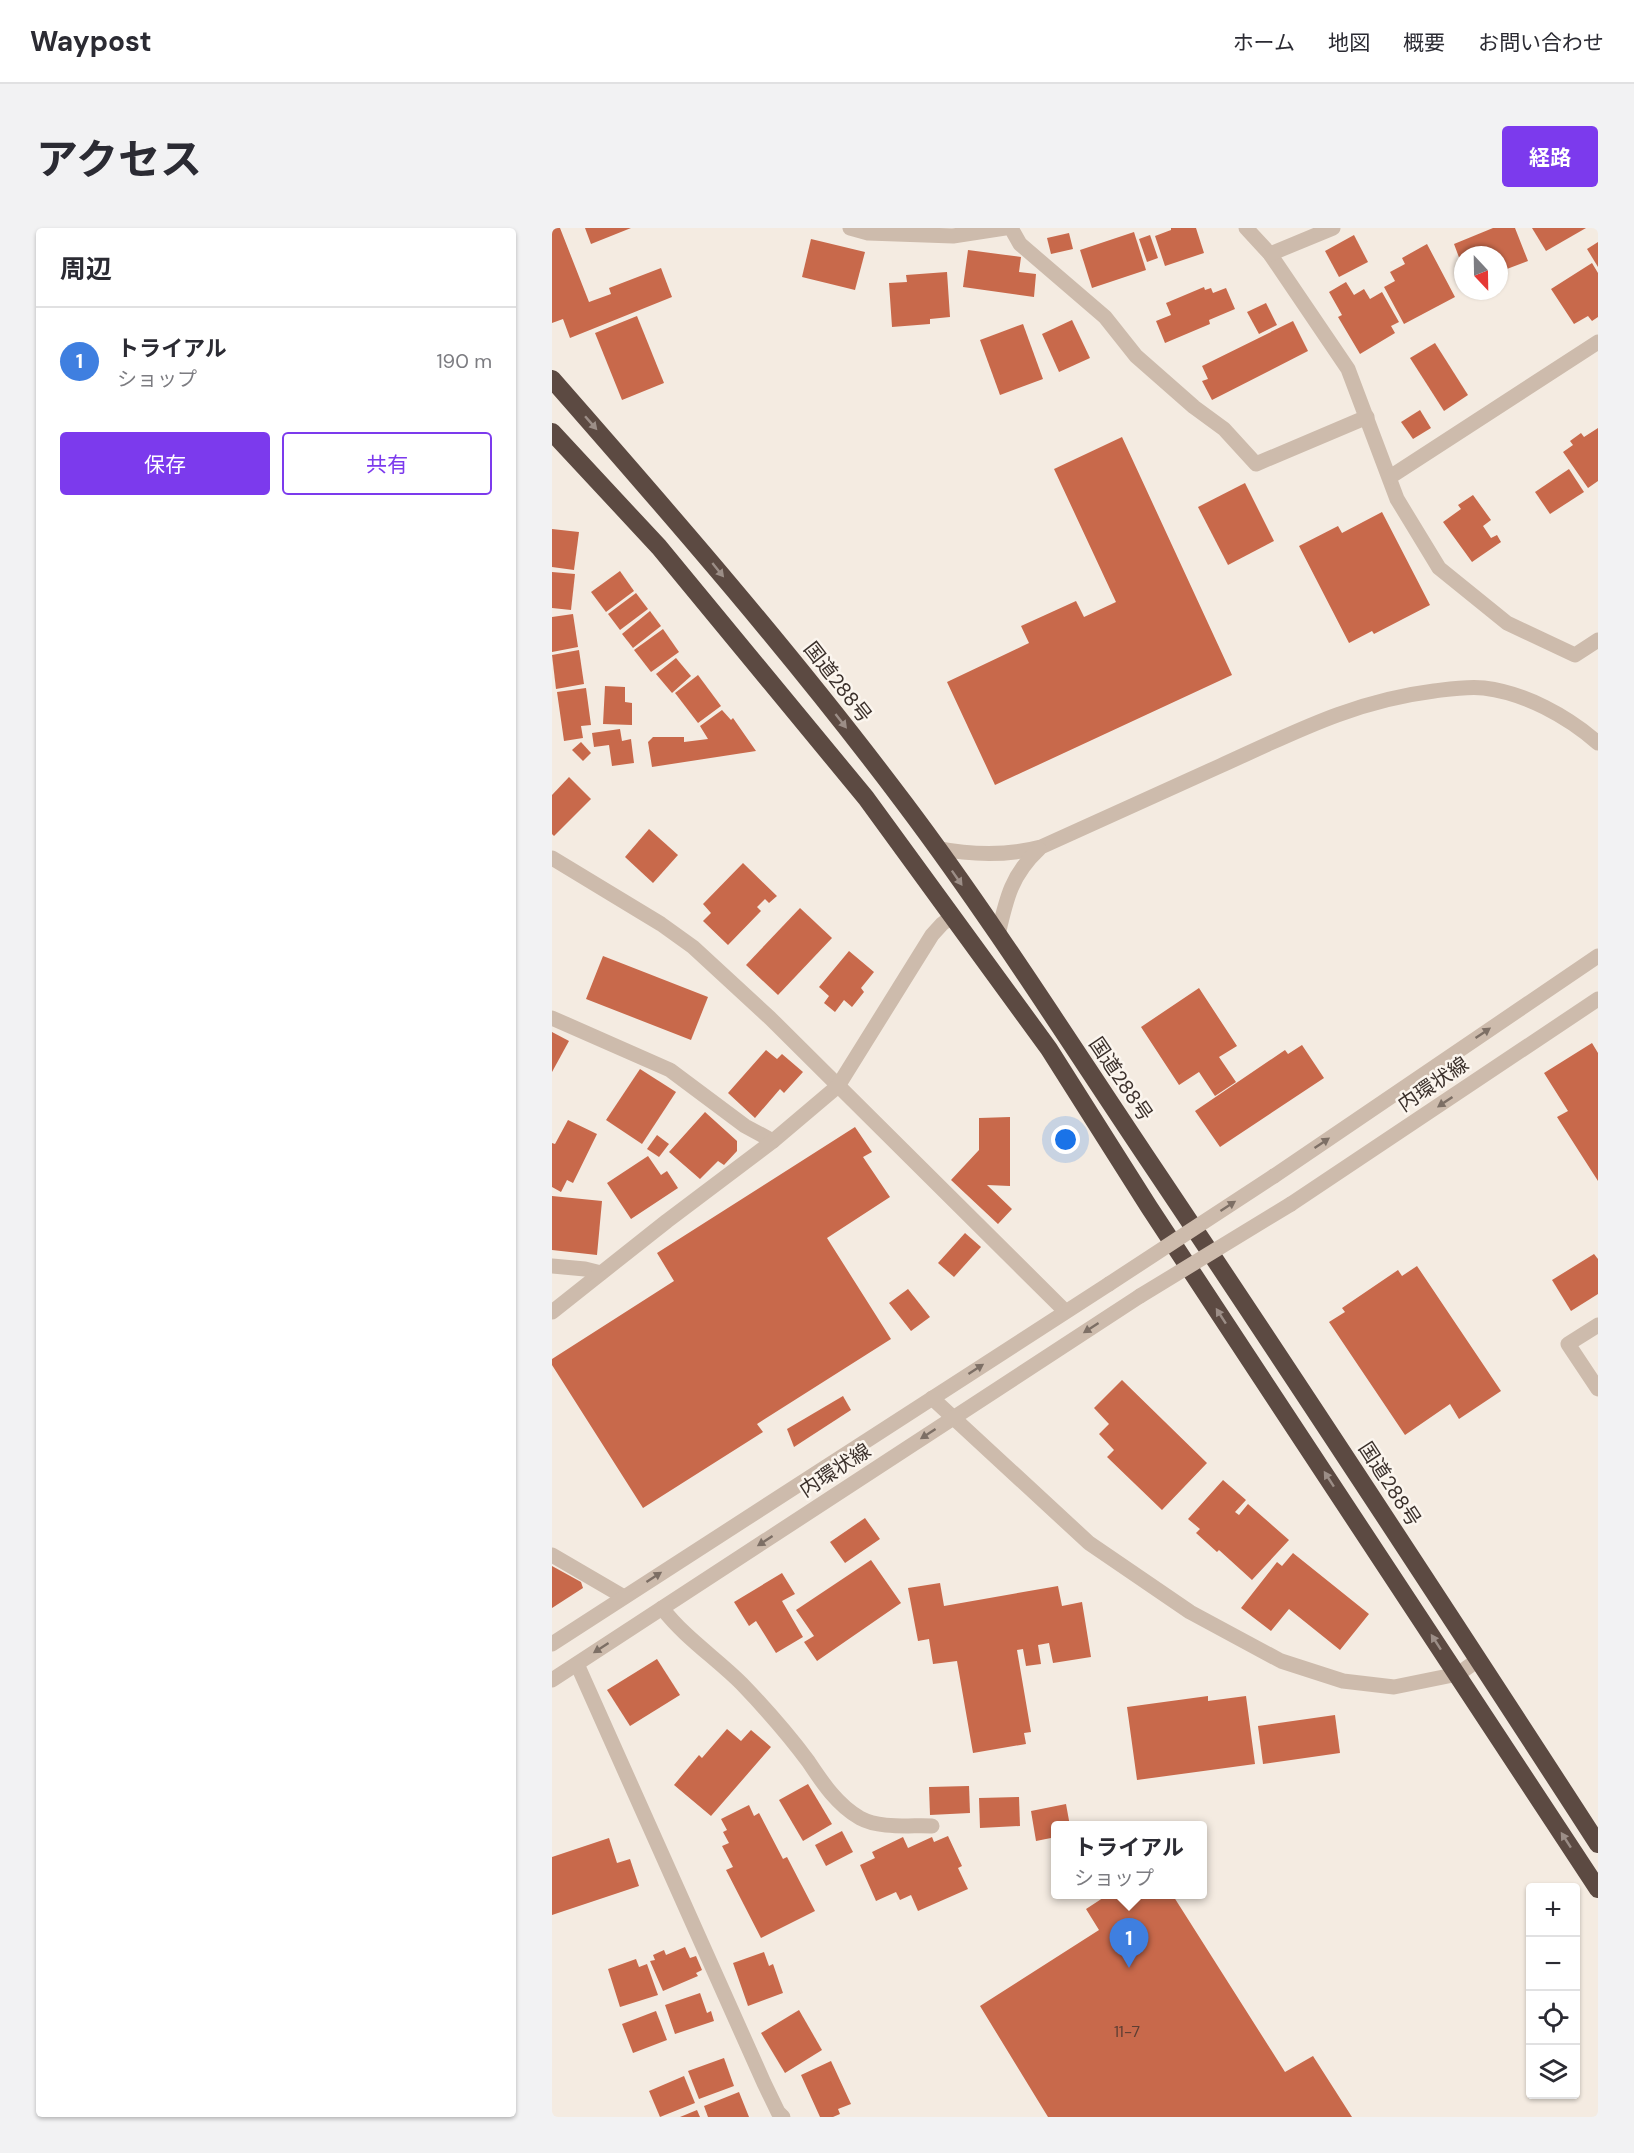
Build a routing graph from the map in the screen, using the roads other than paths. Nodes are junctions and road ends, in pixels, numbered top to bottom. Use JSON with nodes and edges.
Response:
{"nodes":[{"id":1,"x":850,"y":228,"type":"edge"},
{"id":2,"x":1005,"y":228,"type":"edge"},
{"id":3,"x":1011,"y":228,"type":"edge"},
{"id":4,"x":1246,"y":228,"type":"edge"},
{"id":5,"x":1333,"y":228,"type":"edge"},
{"id":6,"x":1270,"y":255,"type":"junction"},
{"id":7,"x":1598,"y":342,"type":"edge"},
{"id":8,"x":552,"y":379,"type":"edge"},
{"id":9,"x":1367,"y":417,"type":"junction"},
{"id":10,"x":552,"y":432,"type":"edge"},
{"id":11,"x":1390,"y":477,"type":"junction"},
{"id":12,"x":1598,"y":640,"type":"edge"},
{"id":13,"x":1598,"y":743,"type":"edge"},
{"id":14,"x":1041,"y":847,"type":"junction"},
{"id":15,"x":936,"y":849,"type":"junction"},
{"id":16,"x":552,"y":858,"type":"edge"},
{"id":17,"x":953,"y":916,"type":"junction"},
{"id":18,"x":998,"y":936,"type":"junction"},
{"id":19,"x":1598,"y":956,"type":"edge"},
{"id":20,"x":1598,"y":999,"type":"edge"},
{"id":21,"x":552,"y":1018,"type":"edge"},
{"id":22,"x":838,"y":1086,"type":"junction"},
{"id":23,"x":773,"y":1141,"type":"junction"},
{"id":24,"x":552,"y":1266,"type":"edge"},
{"id":25,"x":601,"y":1273,"type":"junction"},
{"id":26,"x":1065,"y":1311,"type":"junction"},
{"id":27,"x":552,"y":1312,"type":"edge"},
{"id":28,"x":1598,"y":1324,"type":"edge"},
{"id":29,"x":1598,"y":1389,"type":"edge"},
{"id":30,"x":932,"y":1398,"type":"junction"},
{"id":31,"x":952,"y":1419,"type":"junction"},
{"id":32,"x":552,"y":1555,"type":"edge"},
{"id":33,"x":624,"y":1597,"type":"junction"},
{"id":34,"x":662,"y":1608,"type":"junction"},
{"id":35,"x":552,"y":1644,"type":"edge"},
{"id":36,"x":1478,"y":1659,"type":"junction"},
{"id":37,"x":576,"y":1664,"type":"junction"},
{"id":38,"x":1458,"y":1674,"type":"junction"},
{"id":39,"x":552,"y":1680,"type":"edge"},
{"id":40,"x":932,"y":1826,"type":"dead end"},
{"id":41,"x":1598,"y":1844,"type":"edge"},
{"id":42,"x":1598,"y":1889,"type":"edge"},
{"id":43,"x":783,"y":2117,"type":"edge"}],
"edges":[{"from":1,"to":2,"type":"street"},
{"from":3,"to":9,"type":"street"},
{"from":4,"to":6,"type":"street"},
{"from":5,"to":6,"type":"street"},
{"from":6,"to":9,"type":"street"},
{"from":7,"to":11,"type":"street"},
{"from":8,"to":15,"type":"highway","name":"国道288号","one_way":true},
{"from":9,"to":11,"type":"street"},
{"from":10,"to":17,"type":"highway"},
{"from":11,"to":12,"type":"street"},
{"from":13,"to":14,"type":"street"},
{"from":14,"to":15,"type":"street"},
{"from":14,"to":18,"type":"street"},
{"from":15,"to":18,"type":"highway","name":"国道288号","one_way":true},
{"from":16,"to":22,"type":"street"},
{"from":17,"to":22,"type":"street"},
{"from":38,"to":17,"type":"highway","one_way":true},
{"from":18,"to":36,"type":"highway","name":"国道288号"},
{"from":26,"to":19,"type":"street","name":"内環状線","one_way":true,"bridge":true},
{"from":20,"to":31,"type":"street","name":"内環状線","one_way":true,"bridge":true},
{"from":21,"to":23,"type":"street"},
{"from":22,"to":23,"type":"street"},
{"from":22,"to":26,"type":"street"},
{"from":23,"to":25,"type":"street"},
{"from":24,"to":25,"type":"street"},
{"from":25,"to":27,"type":"street"},
{"from":30,"to":26,"type":"street","name":"内環状線","one_way":true},
{"from":28,"to":29,"type":"street"},
{"from":30,"to":31,"type":"street"},
{"from":33,"to":30,"type":"street","name":"内環状線","one_way":true},
{"from":31,"to":34,"type":"street","name":"内環状線","one_way":true},
{"from":31,"to":38,"type":"street"},
{"from":32,"to":33,"type":"street"},
{"from":33,"to":35,"type":"street","name":"内環状線"},
{"from":34,"to":37,"type":"street","name":"内環状線","one_way":true},
{"from":34,"to":40,"type":"street"},
{"from":36,"to":38,"type":"street"},
{"from":36,"to":41,"type":"highway","name":"国道288号"},
{"from":37,"to":39,"type":"street","name":"内環状線"},
{"from":37,"to":43,"type":"street"},
{"from":42,"to":38,"type":"highway","one_way":true}]}
